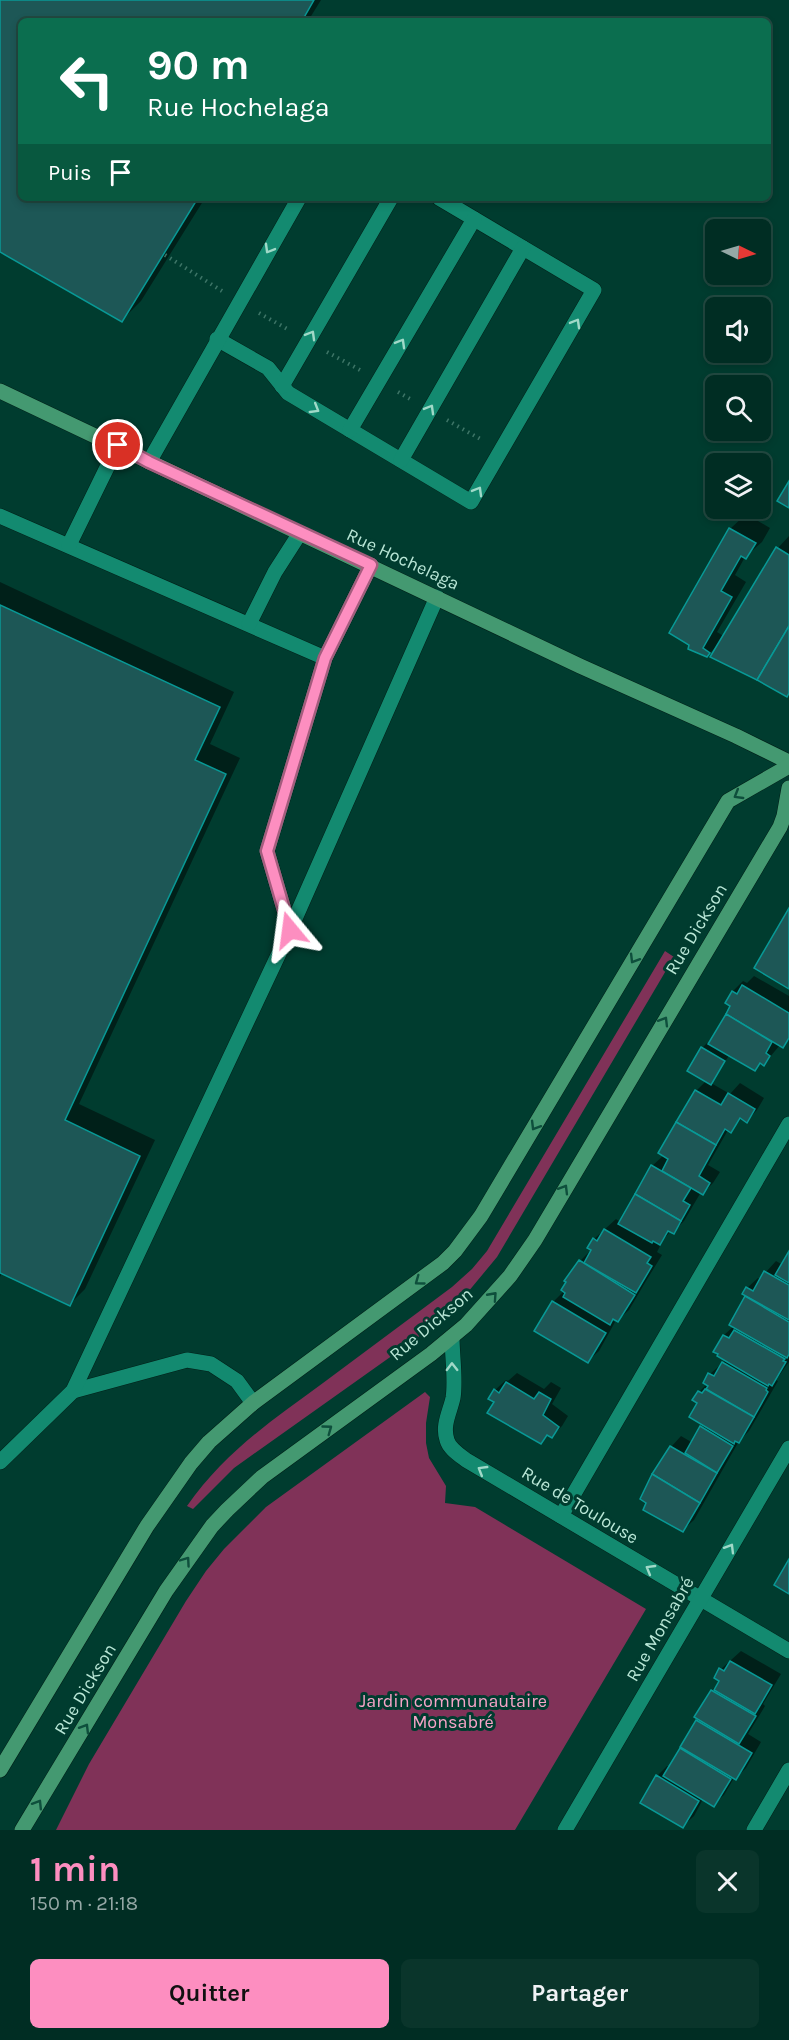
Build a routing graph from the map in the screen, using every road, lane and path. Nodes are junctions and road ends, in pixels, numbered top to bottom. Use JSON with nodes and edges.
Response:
{"nodes":[{"id":1,"x":296,"y":201,"type":"edge"},
{"id":2,"x":389,"y":201,"type":"edge"},
{"id":3,"x":444,"y":201,"type":"edge"},
{"id":4,"x":474,"y":219,"type":"junction"},
{"id":5,"x":523,"y":248,"type":"junction"},
{"id":6,"x":165,"y":255,"type":"dead end"},
{"id":7,"x":239,"y":301,"type":"junction"},
{"id":8,"x":217,"y":339,"type":"junction"},
{"id":9,"x":308,"y":341,"type":"junction"},
{"id":10,"x":379,"y":381,"type":"junction"},
{"id":11,"x":282,"y":386,"type":"junction"},
{"id":12,"x":0,"y":391,"type":"edge"},
{"id":13,"x":430,"y":410,"type":"junction"},
{"id":14,"x":350,"y":430,"type":"junction"},
{"id":15,"x":118,"y":445,"type":"junction"},
{"id":16,"x":501,"y":451,"type":"junction"},
{"id":17,"x":401,"y":460,"type":"junction"},
{"id":18,"x":149,"y":462,"type":"junction"},
{"id":19,"x":0,"y":516,"type":"edge"},
{"id":20,"x":300,"y":533,"type":"junction"},
{"id":21,"x":69,"y":545,"type":"junction"},
{"id":22,"x":371,"y":565,"type":"junction"},
{"id":23,"x":437,"y":597,"type":"junction"},
{"id":24,"x":249,"y":624,"type":"junction"},
{"id":25,"x":325,"y":658,"type":"junction"},
{"id":26,"x":789,"y":764,"type":"edge"},
{"id":27,"x":789,"y":788,"type":"edge"},
{"id":28,"x":290,"y":930,"type":"junction"},
{"id":29,"x":789,"y":1124,"type":"edge"},
{"id":30,"x":452,"y":1337,"type":"junction"},
{"id":31,"x":73,"y":1391,"type":"junction"},
{"id":32,"x":253,"y":1403,"type":"junction"},
{"id":33,"x":789,"y":1448,"type":"edge"},
{"id":34,"x":0,"y":1462,"type":"edge"},
{"id":35,"x":561,"y":1516,"type":"junction"},
{"id":36,"x":700,"y":1599,"type":"junction"},
{"id":37,"x":789,"y":1651,"type":"edge"},
{"id":38,"x":0,"y":1770,"type":"edge"},
{"id":39,"x":789,"y":1770,"type":"edge"},
{"id":40,"x":22,"y":1830,"type":"edge"},
{"id":41,"x":564,"y":1830,"type":"edge"},
{"id":42,"x":754,"y":1830,"type":"edge"}],
"edges":[{"from":1,"to":7,"type":"street","one_way":true},
{"from":9,"to":2,"type":"street","one_way":true},
{"from":3,"to":4,"type":"street"},
{"from":4,"to":5,"type":"street"},
{"from":10,"to":4,"type":"street","one_way":true},
{"from":13,"to":5,"type":"street","one_way":true},
{"from":16,"to":5,"type":"street","one_way":true},
{"from":6,"to":7,"type":"path"},
{"from":7,"to":8,"type":"street"},
{"from":7,"to":9,"type":"path"},
{"from":8,"to":11,"type":"street"},
{"from":8,"to":18,"type":"street"},
{"from":9,"to":10,"type":"path"},
{"from":9,"to":11,"type":"street"},
{"from":10,"to":13,"type":"path"},
{"from":10,"to":14,"type":"street"},
{"from":11,"to":14,"type":"street","one_way":true},
{"from":12,"to":15,"type":"main road","name":"Rue Hochelaga"},
{"from":13,"to":16,"type":"path"},
{"from":13,"to":17,"type":"street"},
{"from":14,"to":17,"type":"street"},
{"from":15,"to":18,"type":"main road","name":"Rue Hochelaga"},
{"from":15,"to":21,"type":"street"},
{"from":17,"to":16,"type":"street","one_way":true},
{"from":18,"to":20,"type":"main road","name":"Rue Hochelaga"},
{"from":19,"to":21,"type":"street"},
{"from":20,"to":22,"type":"main road","name":"Rue Hochelaga"},
{"from":20,"to":24,"type":"street"},
{"from":21,"to":24,"type":"street"},
{"from":22,"to":23,"type":"main road","name":"Rue Hochelaga"},
{"from":22,"to":25,"type":"street"},
{"from":23,"to":26,"type":"main road","name":"Rue Hochelaga"},
{"from":23,"to":28,"type":"street"},
{"from":24,"to":25,"type":"street"},
{"from":25,"to":28,"type":"street"},
{"from":26,"to":32,"type":"main road","name":"Rue Dickson","one_way":true},
{"from":30,"to":27,"type":"main road","name":"Rue Dickson","one_way":true},
{"from":28,"to":31,"type":"street"},
{"from":29,"to":35,"type":"street"},
{"from":35,"to":30,"type":"street","name":"Rue de Toulouse","one_way":true},
{"from":40,"to":30,"type":"main road","name":"Rue Dickson","one_way":true},
{"from":31,"to":32,"type":"street"},
{"from":31,"to":34,"type":"street"},
{"from":32,"to":38,"type":"main road","name":"Rue Dickson"},
{"from":36,"to":33,"type":"street","name":"Rue Monsabré","one_way":true},
{"from":36,"to":35,"type":"street","name":"Rue de Toulouse","one_way":true},
{"from":36,"to":37,"type":"street","name":"Rue de Toulouse"},
{"from":36,"to":41,"type":"street","name":"Rue Monsabré"},
{"from":39,"to":42,"type":"street"}]}
